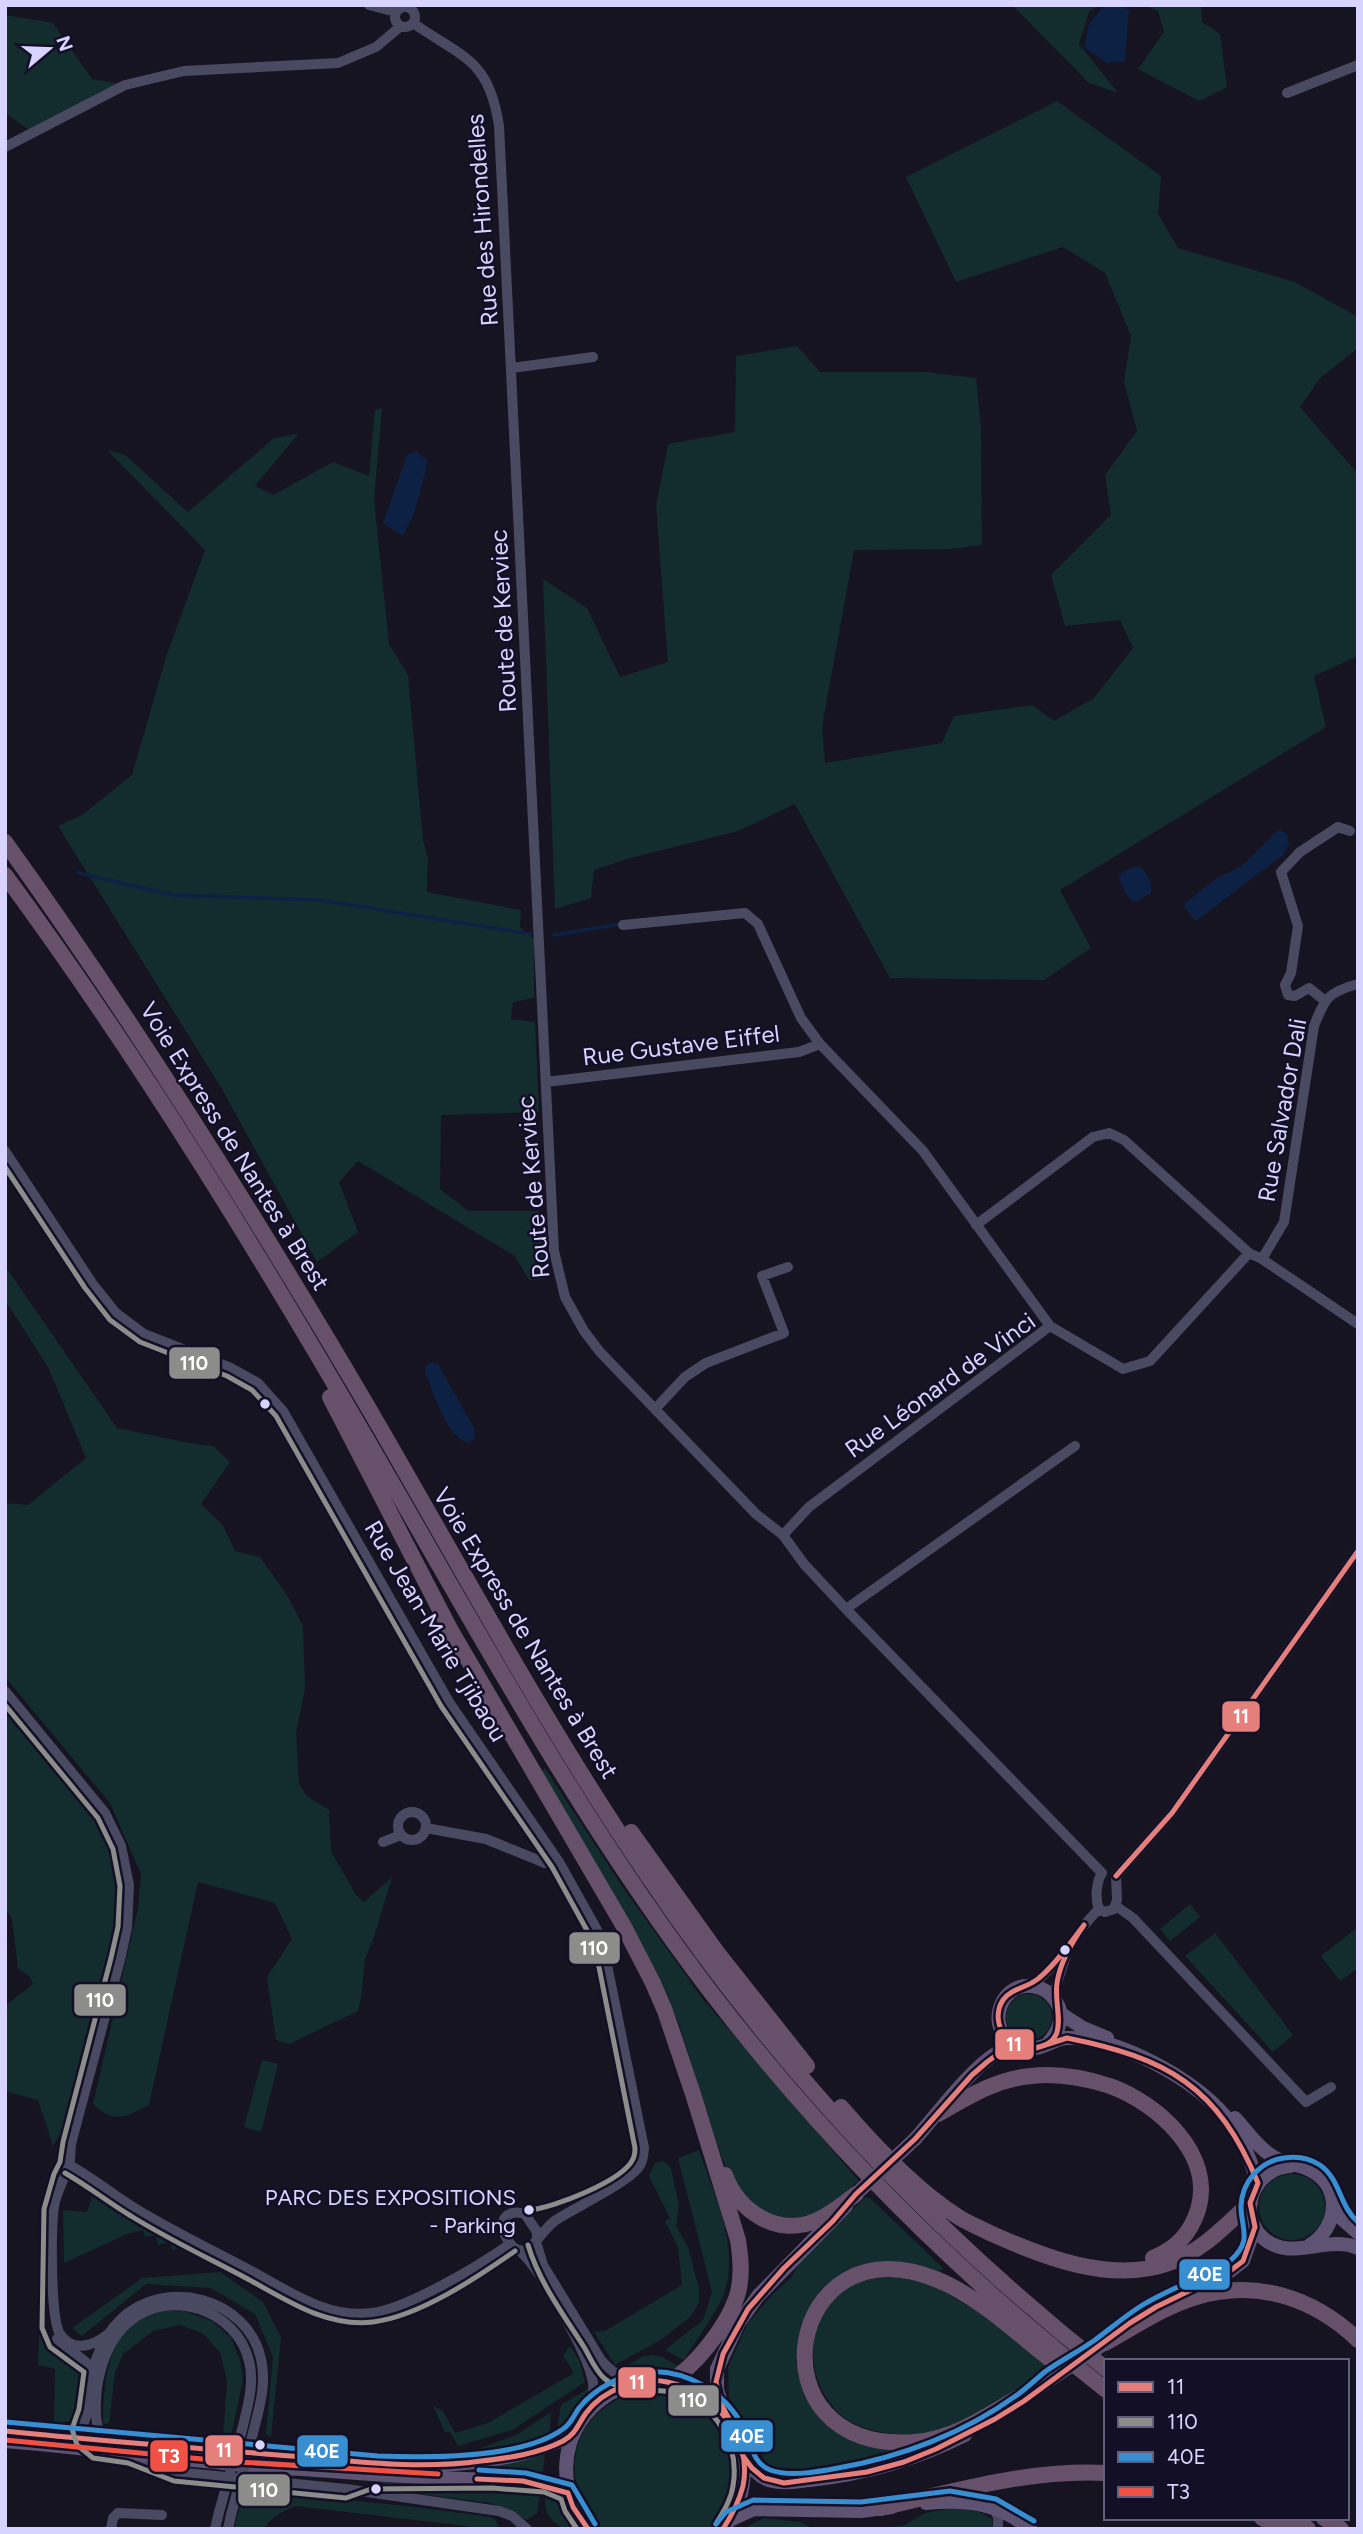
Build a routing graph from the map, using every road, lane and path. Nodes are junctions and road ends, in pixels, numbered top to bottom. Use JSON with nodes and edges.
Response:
{"nodes":[{"id":1,"x":369,"y":5,"type":"edge"},
{"id":2,"x":406,"y":8,"type":"edge"},
{"id":3,"x":414,"y":23,"type":"junction"},
{"id":4,"x":401,"y":26,"type":"junction"},
{"id":5,"x":1358,"y":65,"type":"edge"},
{"id":6,"x":1287,"y":93,"type":"dead end"},
{"id":7,"x":5,"y":147,"type":"edge"},
{"id":8,"x":593,"y":357,"type":"dead end"},
{"id":9,"x":512,"y":368,"type":"junction"},
{"id":10,"x":1350,"y":831,"type":"dead end"},
{"id":11,"x":5,"y":842,"type":"edge"},
{"id":12,"x":5,"y":875,"type":"edge"},
{"id":13,"x":622,"y":925,"type":"dead end"},
{"id":14,"x":1358,"y":984,"type":"edge"},
{"id":15,"x":1324,"y":1000,"type":"junction"},
{"id":16,"x":820,"y":1044,"type":"junction"},
{"id":17,"x":546,"y":1082,"type":"junction"},
{"id":18,"x":5,"y":1151,"type":"edge"},
{"id":19,"x":976,"y":1225,"type":"junction"},
{"id":20,"x":1249,"y":1253,"type":"junction"},
{"id":21,"x":1262,"y":1259,"type":"junction"},
{"id":22,"x":788,"y":1267,"type":"dead end"},
{"id":23,"x":283,"y":1301,"type":"junction"},
{"id":24,"x":1358,"y":1324,"type":"edge"},
{"id":25,"x":1050,"y":1326,"type":"junction"},
{"id":26,"x":655,"y":1409,"type":"junction"},
{"id":27,"x":1075,"y":1446,"type":"dead end"},
{"id":28,"x":783,"y":1535,"type":"junction"},
{"id":29,"x":1358,"y":1551,"type":"edge"},
{"id":30,"x":846,"y":1609,"type":"junction"},
{"id":31,"x":5,"y":1690,"type":"edge"},
{"id":32,"x":554,"y":1728,"type":"junction"},
{"id":33,"x":426,"y":1828,"type":"junction"},
{"id":34,"x":401,"y":1835,"type":"junction"},
{"id":35,"x":383,"y":1842,"type":"dead end"},
{"id":36,"x":559,"y":1862,"type":"junction"},
{"id":37,"x":1100,"y":1878,"type":"junction"},
{"id":38,"x":1116,"y":1880,"type":"junction"},
{"id":39,"x":1116,"y":1904,"type":"junction"},
{"id":40,"x":1098,"y":1906,"type":"junction"},
{"id":41,"x":1069,"y":1947,"type":"junction"},
{"id":42,"x":1029,"y":1986,"type":"junction"},
{"id":43,"x":1058,"y":2008,"type":"junction"},
{"id":44,"x":1049,"y":2042,"type":"junction"},
{"id":45,"x":1021,"y":2048,"type":"junction"},
{"id":46,"x":1331,"y":2087,"type":"dead end"},
{"id":47,"x":693,"y":2094,"type":"junction"},
{"id":48,"x":938,"y":2114,"type":"junction"},
{"id":49,"x":69,"y":2165,"type":"junction"},
{"id":50,"x":1294,"y":2165,"type":"junction"},
{"id":51,"x":1258,"y":2183,"type":"junction"},
{"id":52,"x":856,"y":2194,"type":"junction"},
{"id":53,"x":1250,"y":2203,"type":"junction"},
{"id":54,"x":1334,"y":2207,"type":"junction"},
{"id":55,"x":574,"y":2208,"type":"junction"},
{"id":56,"x":958,"y":2217,"type":"junction"},
{"id":57,"x":530,"y":2219,"type":"junction"},
{"id":58,"x":1255,"y":2227,"type":"junction"},
{"id":59,"x":1358,"y":2233,"type":"edge"},
{"id":60,"x":537,"y":2240,"type":"junction"},
{"id":61,"x":510,"y":2244,"type":"junction"},
{"id":62,"x":1310,"y":2245,"type":"junction"},
{"id":63,"x":1358,"y":2248,"type":"edge"},
{"id":64,"x":520,"y":2250,"type":"junction"},
{"id":65,"x":53,"y":2282,"type":"junction"},
{"id":66,"x":1358,"y":2340,"type":"edge"},
{"id":67,"x":1105,"y":2343,"type":"junction"},
{"id":68,"x":97,"y":2357,"type":"junction"},
{"id":69,"x":1104,"y":2367,"type":"edge"},
{"id":70,"x":1048,"y":2381,"type":"junction"},
{"id":71,"x":639,"y":2382,"type":"junction"},
{"id":72,"x":669,"y":2382,"type":"junction"},
{"id":73,"x":1104,"y":2389,"type":"edge"},
{"id":74,"x":1104,"y":2390,"type":"edge"},
{"id":75,"x":589,"y":2410,"type":"junction"},
{"id":76,"x":728,"y":2418,"type":"junction"},
{"id":77,"x":6,"y":2434,"type":"edge"},
{"id":78,"x":573,"y":2434,"type":"junction"},
{"id":79,"x":64,"y":2441,"type":"junction"},
{"id":80,"x":89,"y":2441,"type":"junction"},
{"id":81,"x":130,"y":2454,"type":"junction"},
{"id":82,"x":743,"y":2456,"type":"junction"},
{"id":83,"x":1104,"y":2473,"type":"edge"},
{"id":84,"x":568,"y":2493,"type":"junction"},
{"id":85,"x":993,"y":2507,"type":"junction"},
{"id":86,"x":881,"y":2508,"type":"junction"},
{"id":87,"x":162,"y":2515,"type":"dead end"},
{"id":88,"x":1266,"y":2520,"type":"edge"},
{"id":89,"x":726,"y":2524,"type":"edge"},
{"id":90,"x":584,"y":2526,"type":"edge"},
{"id":91,"x":111,"y":2529,"type":"edge"},
{"id":92,"x":215,"y":2529,"type":"edge"},
{"id":93,"x":228,"y":2529,"type":"edge"},
{"id":94,"x":527,"y":2529,"type":"edge"},
{"id":95,"x":998,"y":2529,"type":"edge"},
{"id":96,"x":1030,"y":2529,"type":"edge"},
{"id":97,"x":1283,"y":2529,"type":"edge"}],
"edges":[{"from":1,"to":2,"type":"street"},
{"from":2,"to":3,"type":"street"},
{"from":2,"to":4,"type":"street"},
{"from":3,"to":4,"type":"street"},
{"from":3,"to":9,"type":"street","name":"Rue des Hirondelles"},
{"from":4,"to":7,"type":"street"},
{"from":5,"to":6,"type":"street"},
{"from":8,"to":9,"type":"street"},
{"from":9,"to":17,"type":"street","name":"Route de Kerviec"},
{"from":10,"to":15,"type":"street"},
{"from":11,"to":32,"type":"highway","name":"Voie Express de Nantes à Brest"},
{"from":12,"to":23,"type":"highway","name":"Voie Express de Nantes à Brest"},
{"from":13,"to":16,"type":"street"},
{"from":14,"to":15,"type":"street","name":"Rue Salvador Dali"},
{"from":15,"to":21,"type":"street","name":"Rue Salvador Dali"},
{"from":16,"to":17,"type":"street","name":"Rue Gustave Eiffel"},
{"from":16,"to":19,"type":"street"},
{"from":17,"to":26,"type":"street","name":"Route de Kerviec"},
{"from":18,"to":36,"type":"street","name":"Rue Jean-Marie Tjibaou"},
{"from":19,"to":20,"type":"street"},
{"from":19,"to":25,"type":"street"},
{"from":20,"to":21,"type":"street"},
{"from":20,"to":25,"type":"street","name":"Rue Léonard de Vinci"},
{"from":21,"to":24,"type":"street"},
{"from":22,"to":26,"type":"street"},
{"from":23,"to":47,"type":"highway"},
{"from":23,"to":73,"type":"highway","name":"Voie Express de Nantes à Brest"},
{"from":25,"to":28,"type":"street","name":"Rue Léonard de Vinci"},
{"from":26,"to":28,"type":"street","name":"Route de Kerviec"},
{"from":27,"to":30,"type":"street"},
{"from":28,"to":30,"type":"street","name":"Route de Kerviec"},
{"from":29,"to":38,"type":"street"},
{"from":30,"to":37,"type":"street","name":"Route de Kerviec"},
{"from":31,"to":49,"type":"street"},
{"from":32,"to":56,"type":"highway"},
{"from":32,"to":69,"type":"highway","name":"Voie Express de Nantes à Brest"},
{"from":33,"to":34,"type":"street"},
{"from":33,"to":34,"type":"street"},
{"from":33,"to":36,"type":"street"},
{"from":34,"to":35,"type":"street"},
{"from":36,"to":55,"type":"street","name":"Rue Jean-Marie Tjibaou"},
{"from":37,"to":38,"type":"street"},
{"from":37,"to":38,"type":"street"},
{"from":37,"to":40,"type":"street"},
{"from":38,"to":39,"type":"street"},
{"from":39,"to":40,"type":"street"},
{"from":39,"to":40,"type":"street"},
{"from":39,"to":46,"type":"street"},
{"from":40,"to":41,"type":"street"},
{"from":41,"to":42,"type":"street"},
{"from":41,"to":43,"type":"street"},
{"from":42,"to":43,"type":"main road"},
{"from":42,"to":45,"type":"main road"},
{"from":43,"to":44,"type":"main road"},
{"from":43,"to":50,"type":"main road"},
{"from":44,"to":45,"type":"main road"},
{"from":44,"to":51,"type":"main road"},
{"from":45,"to":48,"type":"main road"},
{"from":47,"to":52,"type":"highway"},
{"from":47,"to":72,"type":"highway"},
{"from":48,"to":52,"type":"main road","bridge":true},
{"from":48,"to":56,"type":"highway"},
{"from":49,"to":61,"type":"street"},
{"from":49,"to":65,"type":"street"},
{"from":50,"to":51,"type":"main road"},
{"from":50,"to":54,"type":"main road"},
{"from":51,"to":53,"type":"main road"},
{"from":52,"to":76,"type":"main road"},
{"from":53,"to":56,"type":"highway"},
{"from":53,"to":58,"type":"main road"},
{"from":54,"to":59,"type":"main road"},
{"from":54,"to":62,"type":"main road"},
{"from":55,"to":57,"type":"street","name":"Rue Jean-Marie Tjibaou"},
{"from":55,"to":60,"type":"street","name":"Rue Jean-Marie Tjibaou"},
{"from":57,"to":60,"type":"street"},
{"from":57,"to":61,"type":"street"},
{"from":58,"to":62,"type":"main road"},
{"from":58,"to":67,"type":"main road"},
{"from":60,"to":64,"type":"street"},
{"from":60,"to":71,"type":"street"},
{"from":61,"to":64,"type":"street"},
{"from":62,"to":63,"type":"main road"},
{"from":64,"to":75,"type":"street"},
{"from":65,"to":68,"type":"street"},
{"from":65,"to":68,"type":"street"},
{"from":66,"to":67,"type":"highway"},
{"from":67,"to":70,"type":"main road","bridge":true},
{"from":68,"to":80,"type":"street"},
{"from":68,"to":80,"type":"street"},
{"from":68,"to":92,"type":"street","bridge":true},
{"from":68,"to":93,"type":"street","bridge":true},
{"from":70,"to":74,"type":"highway"},
{"from":70,"to":82,"type":"main road"},
{"from":71,"to":72,"type":"main road"},
{"from":71,"to":75,"type":"main road"},
{"from":72,"to":76,"type":"main road"},
{"from":75,"to":78,"type":"main road"},
{"from":76,"to":82,"type":"main road"},
{"from":77,"to":79,"type":"main road"},
{"from":78,"to":80,"type":"main road"},
{"from":78,"to":84,"type":"main road"},
{"from":79,"to":80,"type":"main road"},
{"from":79,"to":80,"type":"street"},
{"from":80,"to":81,"type":"main road"},
{"from":81,"to":84,"type":"main road"},
{"from":81,"to":94,"type":"street"},
{"from":82,"to":89,"type":"main road"},
{"from":83,"to":86,"type":"highway"},
{"from":84,"to":90,"type":"main road"},
{"from":85,"to":86,"type":"main road"},
{"from":85,"to":95,"type":"street"},
{"from":85,"to":96,"type":"main road"},
{"from":86,"to":89,"type":"main road"},
{"from":87,"to":91,"type":"street"},
{"from":88,"to":97,"type":"highway"}]}
